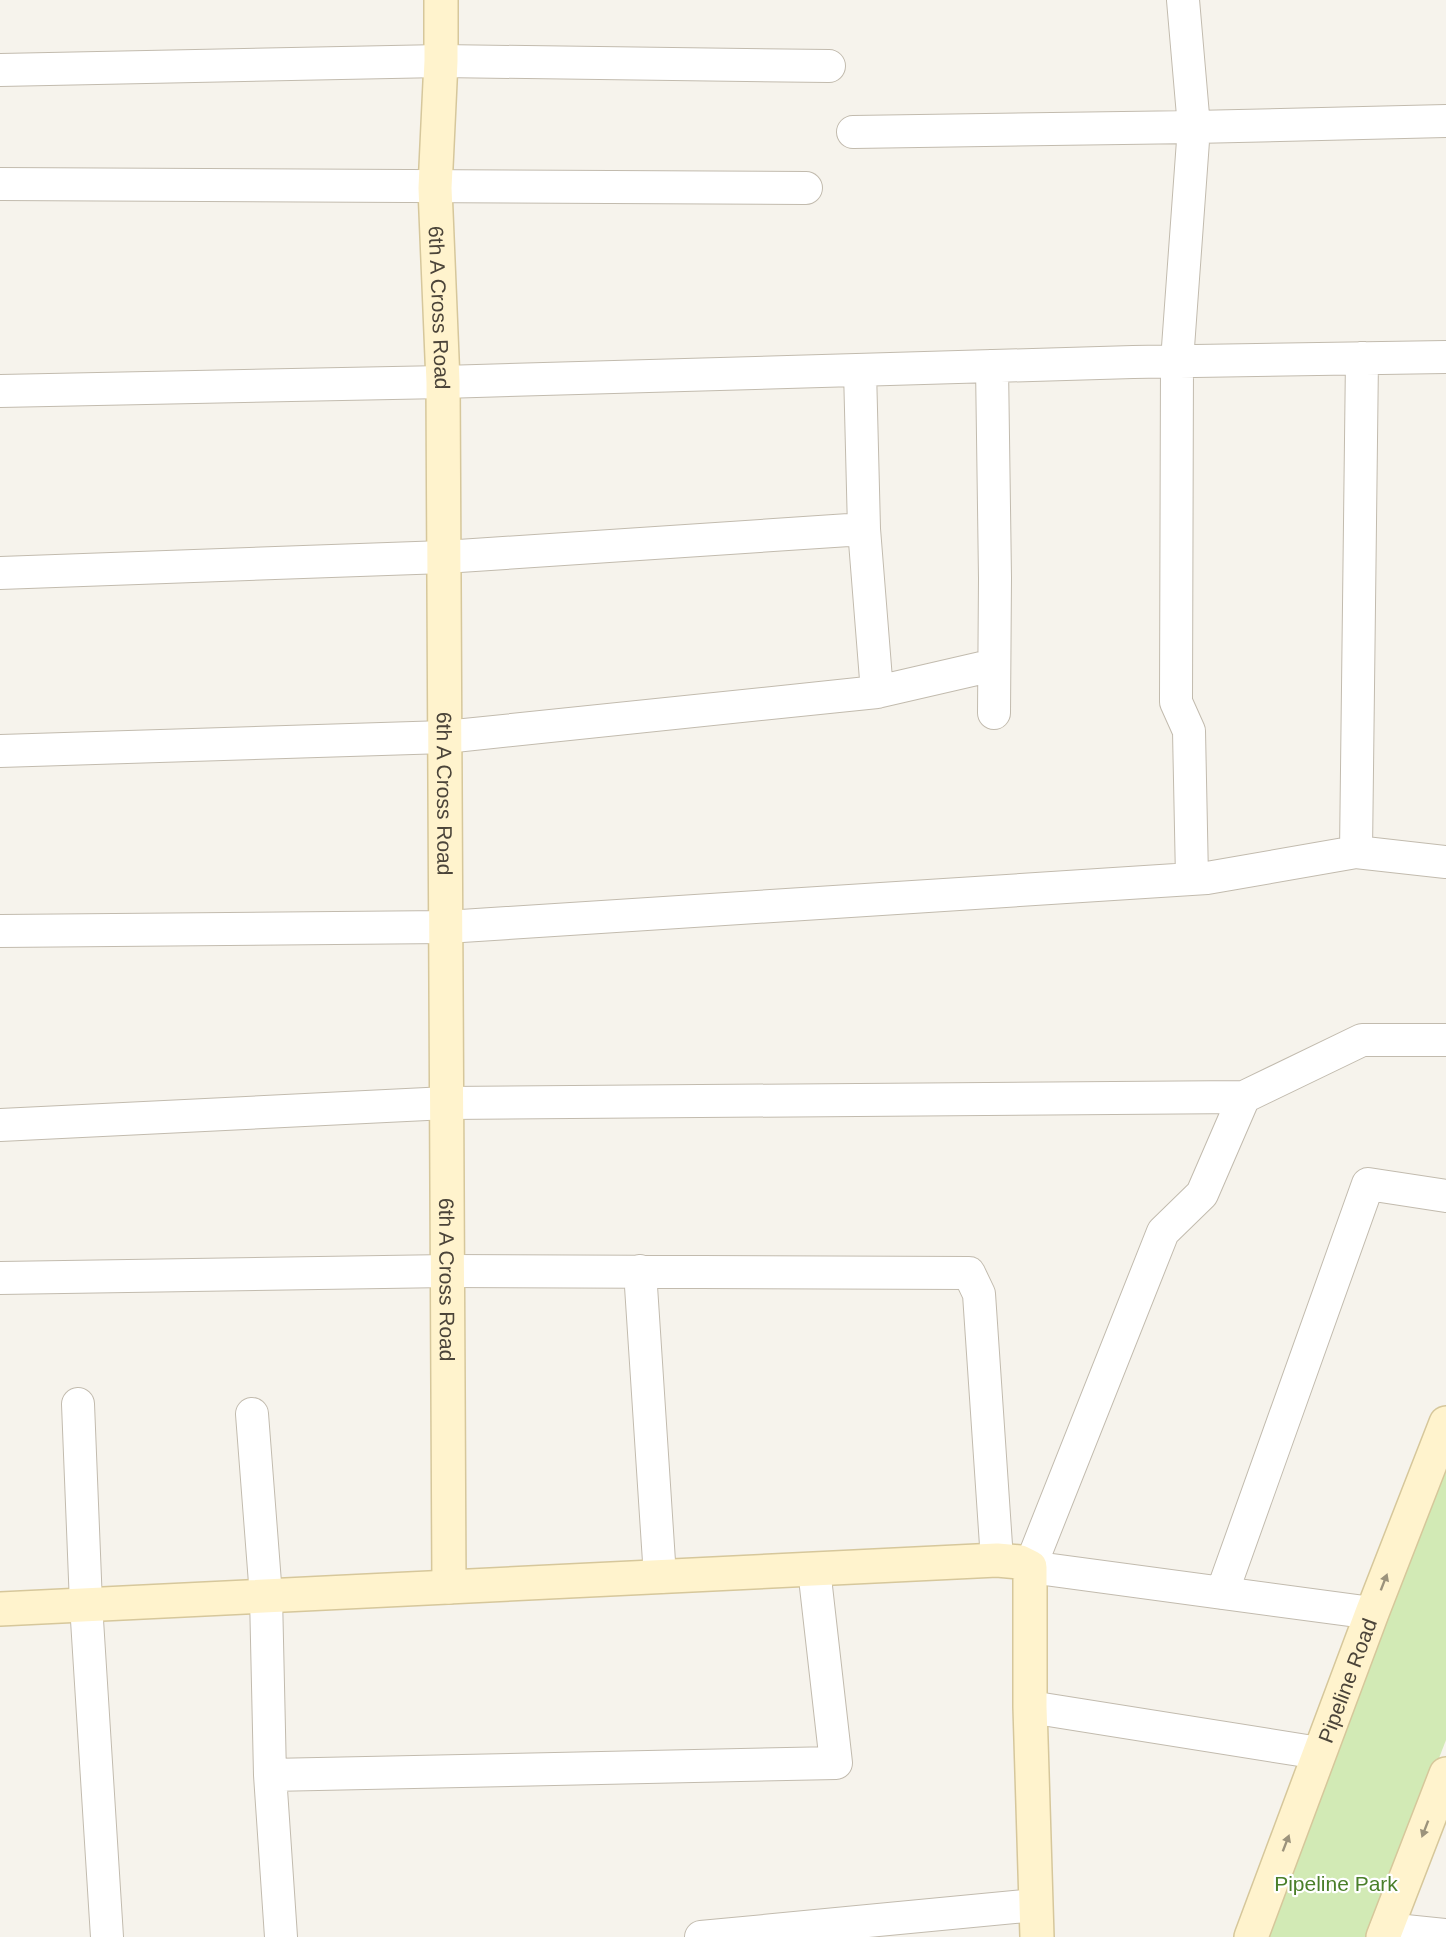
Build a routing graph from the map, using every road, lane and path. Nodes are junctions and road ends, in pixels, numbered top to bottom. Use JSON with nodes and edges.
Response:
{"nodes":[{"id":1,"x":441,"y":0,"type":"edge"},
{"id":2,"x":1183,"y":0,"type":"edge"},
{"id":3,"x":441,"y":62,"type":"junction"},
{"id":4,"x":829,"y":66,"type":"dead end"},
{"id":5,"x":0,"y":70,"type":"edge"},
{"id":6,"x":1446,"y":121,"type":"edge"},
{"id":7,"x":1194,"y":127,"type":"junction"},
{"id":8,"x":853,"y":132,"type":"dead end"},
{"id":9,"x":0,"y":184,"type":"edge"},
{"id":10,"x":435,"y":188,"type":"junction"},
{"id":11,"x":806,"y":188,"type":"dead end"},
{"id":12,"x":1446,"y":357,"type":"edge"},
{"id":13,"x":1362,"y":358,"type":"junction"},
{"id":14,"x":1177,"y":361,"type":"junction"},
{"id":15,"x":992,"y":366,"type":"junction"},
{"id":16,"x":860,"y":370,"type":"junction"},
{"id":17,"x":443,"y":382,"type":"junction"},
{"id":18,"x":0,"y":391,"type":"edge"},
{"id":19,"x":864,"y":529,"type":"junction"},
{"id":20,"x":444,"y":557,"type":"junction"},
{"id":21,"x":0,"y":573,"type":"edge"},
{"id":22,"x":994,"y":665,"type":"junction"},
{"id":23,"x":877,"y":692,"type":"junction"},
{"id":24,"x":994,"y":713,"type":"dead end"},
{"id":25,"x":445,"y":737,"type":"junction"},
{"id":26,"x":0,"y":752,"type":"edge"},
{"id":27,"x":1356,"y":852,"type":"junction"},
{"id":28,"x":1446,"y":862,"type":"edge"},
{"id":29,"x":1192,"y":878,"type":"junction"},
{"id":30,"x":446,"y":927,"type":"junction"},
{"id":31,"x":0,"y":931,"type":"edge"},
{"id":32,"x":1446,"y":1040,"type":"edge"},
{"id":33,"x":1244,"y":1097,"type":"junction"},
{"id":34,"x":447,"y":1103,"type":"junction"},
{"id":35,"x":0,"y":1125,"type":"edge"},
{"id":36,"x":1446,"y":1196,"type":"edge"},
{"id":37,"x":448,"y":1271,"type":"junction"},
{"id":38,"x":640,"y":1271,"type":"junction"},
{"id":39,"x":0,"y":1278,"type":"edge"},
{"id":40,"x":78,"y":1404,"type":"dead end"},
{"id":41,"x":252,"y":1414,"type":"dead end"},
{"id":42,"x":1446,"y":1423,"type":"edge"},
{"id":43,"x":997,"y":1560,"type":"junction"},
{"id":44,"x":1030,"y":1567,"type":"junction"},
{"id":45,"x":814,"y":1569,"type":"junction"},
{"id":46,"x":660,"y":1577,"type":"junction"},
{"id":47,"x":449,"y":1587,"type":"junction"},
{"id":48,"x":1222,"y":1593,"type":"junction"},
{"id":49,"x":266,"y":1596,"type":"junction"},
{"id":50,"x":86,"y":1604,"type":"junction"},
{"id":51,"x":0,"y":1609,"type":"edge"},
{"id":52,"x":1372,"y":1613,"type":"junction"},
{"id":53,"x":1030,"y":1707,"type":"junction"},
{"id":54,"x":1319,"y":1753,"type":"junction"},
{"id":55,"x":1446,"y":1774,"type":"edge"},
{"id":56,"x":270,"y":1775,"type":"junction"},
{"id":57,"x":1035,"y":1905,"type":"junction"},
{"id":58,"x":1385,"y":1933,"type":"edge"},
{"id":59,"x":1446,"y":1935,"type":"edge"},
{"id":60,"x":107,"y":1937,"type":"edge"},
{"id":61,"x":281,"y":1937,"type":"edge"},
{"id":62,"x":701,"y":1937,"type":"edge"},
{"id":63,"x":1037,"y":1937,"type":"edge"},
{"id":64,"x":1251,"y":1937,"type":"edge"}],
"edges":[{"from":1,"to":3,"type":"street","name":"6th A Cross Road"},
{"from":2,"to":7,"type":"street"},
{"from":3,"to":4,"type":"street"},
{"from":3,"to":5,"type":"street"},
{"from":3,"to":10,"type":"street","name":"6th A Cross Road"},
{"from":6,"to":7,"type":"street"},
{"from":7,"to":8,"type":"street"},
{"from":7,"to":14,"type":"street"},
{"from":9,"to":10,"type":"street"},
{"from":10,"to":11,"type":"street"},
{"from":10,"to":17,"type":"street","name":"6th A Cross Road"},
{"from":12,"to":13,"type":"street"},
{"from":13,"to":14,"type":"street"},
{"from":13,"to":27,"type":"street"},
{"from":14,"to":15,"type":"street"},
{"from":14,"to":29,"type":"street"},
{"from":15,"to":16,"type":"street"},
{"from":15,"to":22,"type":"street"},
{"from":16,"to":17,"type":"street"},
{"from":16,"to":19,"type":"street"},
{"from":17,"to":18,"type":"street"},
{"from":17,"to":20,"type":"street","name":"6th A Cross Road"},
{"from":19,"to":20,"type":"street"},
{"from":19,"to":23,"type":"street"},
{"from":20,"to":21,"type":"street"},
{"from":20,"to":25,"type":"street","name":"6th A Cross Road"},
{"from":22,"to":23,"type":"street"},
{"from":22,"to":24,"type":"street"},
{"from":23,"to":25,"type":"street"},
{"from":25,"to":26,"type":"street"},
{"from":25,"to":30,"type":"street","name":"6th A Cross Road"},
{"from":27,"to":28,"type":"street"},
{"from":27,"to":29,"type":"street"},
{"from":29,"to":30,"type":"street"},
{"from":30,"to":31,"type":"street"},
{"from":30,"to":34,"type":"street","name":"6th A Cross Road"},
{"from":32,"to":33,"type":"street"},
{"from":33,"to":34,"type":"street"},
{"from":33,"to":44,"type":"street"},
{"from":34,"to":35,"type":"street"},
{"from":34,"to":37,"type":"street","name":"6th A Cross Road"},
{"from":36,"to":48,"type":"street"},
{"from":37,"to":38,"type":"street"},
{"from":37,"to":39,"type":"street"},
{"from":37,"to":47,"type":"street","name":"6th A Cross Road"},
{"from":38,"to":43,"type":"street"},
{"from":38,"to":46,"type":"street"},
{"from":40,"to":50,"type":"street"},
{"from":41,"to":49,"type":"street"},
{"from":52,"to":42,"type":"street","name":"Pipeline Road","one_way":true},
{"from":43,"to":44,"type":"street"},
{"from":43,"to":45,"type":"street"},
{"from":44,"to":48,"type":"street"},
{"from":44,"to":53,"type":"street"},
{"from":45,"to":46,"type":"street"},
{"from":45,"to":56,"type":"street"},
{"from":46,"to":47,"type":"street"},
{"from":47,"to":49,"type":"street"},
{"from":48,"to":52,"type":"street"},
{"from":49,"to":50,"type":"street"},
{"from":49,"to":56,"type":"street"},
{"from":50,"to":51,"type":"street"},
{"from":50,"to":60,"type":"street"},
{"from":52,"to":54,"type":"street","name":"Pipeline Road"},
{"from":53,"to":54,"type":"street"},
{"from":53,"to":57,"type":"street"},
{"from":64,"to":54,"type":"street","name":"Pipeline Road","one_way":true},
{"from":55,"to":58,"type":"street","one_way":true},
{"from":56,"to":61,"type":"street"},
{"from":57,"to":62,"type":"street"},
{"from":57,"to":63,"type":"street"},
{"from":58,"to":59,"type":"street"}]}
